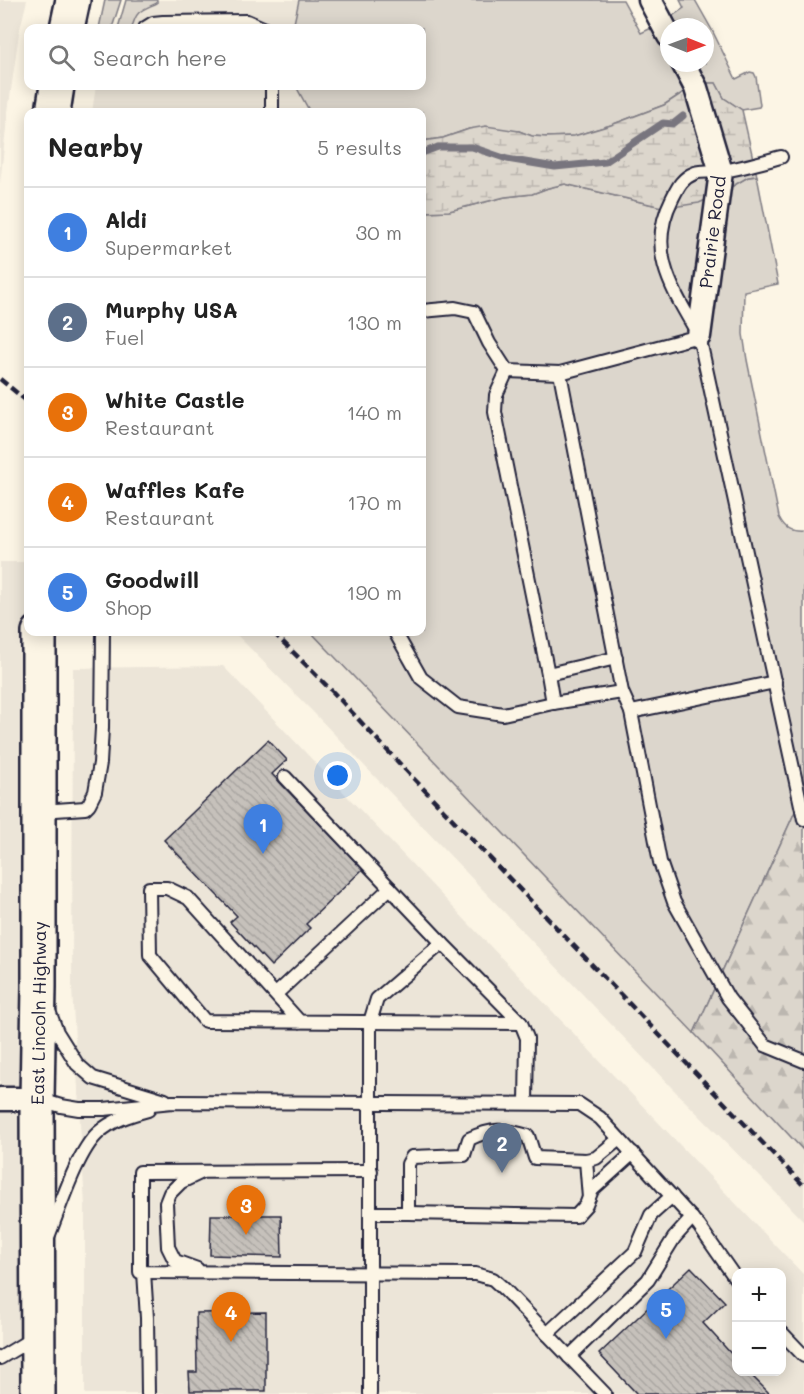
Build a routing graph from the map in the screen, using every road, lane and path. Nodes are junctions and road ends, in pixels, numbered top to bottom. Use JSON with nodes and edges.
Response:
{"nodes":[{"id":1,"x":74,"y":0,"type":"edge"},
{"id":2,"x":650,"y":0,"type":"edge"},
{"id":3,"x":660,"y":19,"type":"edge"},
{"id":4,"x":68,"y":24,"type":"edge"},
{"id":5,"x":151,"y":24,"type":"edge"},
{"id":6,"x":254,"y":24,"type":"edge"},
{"id":7,"x":688,"y":72,"type":"edge"},
{"id":8,"x":56,"y":90,"type":"edge"},
{"id":9,"x":272,"y":90,"type":"edge"},
{"id":10,"x":54,"y":108,"type":"edge"},
{"id":11,"x":272,"y":108,"type":"edge"},
{"id":12,"x":781,"y":157,"type":"dead end"},
{"id":13,"x":721,"y":172,"type":"junction"},
{"id":14,"x":426,"y":311,"type":"edge"},
{"id":15,"x":699,"y":336,"type":"junction"},
{"id":16,"x":507,"y":371,"type":"junction"},
{"id":17,"x":560,"y":374,"type":"junction"},
{"id":18,"x":39,"y":636,"type":"edge"},
{"id":19,"x":103,"y":636,"type":"edge"},
{"id":20,"x":397,"y":636,"type":"edge"},
{"id":21,"x":616,"y":658,"type":"junction"},
{"id":22,"x":548,"y":674,"type":"junction"},
{"id":23,"x":775,"y":682,"type":"junction"},
{"id":24,"x":622,"y":692,"type":"junction"},
{"id":25,"x":554,"y":703,"type":"junction"},
{"id":26,"x":631,"y":712,"type":"junction"},
{"id":27,"x":285,"y":777,"type":"dead end"},
{"id":28,"x":39,"y":811,"type":"junction"},
{"id":29,"x":804,"y":819,"type":"edge"},
{"id":30,"x":390,"y":888,"type":"junction"},
{"id":31,"x":442,"y":943,"type":"junction"},
{"id":32,"x":39,"y":987,"type":"junction"},
{"id":33,"x":276,"y":994,"type":"junction"},
{"id":34,"x":300,"y":1022,"type":"junction"},
{"id":35,"x":370,"y":1022,"type":"junction"},
{"id":36,"x":521,"y":1023,"type":"junction"},
{"id":37,"x":804,"y":1061,"type":"edge"},
{"id":38,"x":0,"y":1099,"type":"edge"},
{"id":39,"x":37,"y":1099,"type":"junction"},
{"id":40,"x":172,"y":1102,"type":"junction"},
{"id":41,"x":371,"y":1103,"type":"junction"},
{"id":42,"x":526,"y":1103,"type":"junction"},
{"id":43,"x":619,"y":1139,"type":"junction"},
{"id":44,"x":633,"y":1153,"type":"junction"},
{"id":45,"x":586,"y":1160,"type":"junction"},
{"id":46,"x":371,"y":1171,"type":"junction"},
{"id":47,"x":203,"y":1172,"type":"junction"},
{"id":48,"x":672,"y":1196,"type":"junction"},
{"id":49,"x":589,"y":1198,"type":"junction"},
{"id":50,"x":370,"y":1213,"type":"junction"},
{"id":51,"x":408,"y":1213,"type":"junction"},
{"id":52,"x":692,"y":1218,"type":"junction"},
{"id":53,"x":38,"y":1262,"type":"junction"},
{"id":54,"x":144,"y":1272,"type":"junction"},
{"id":55,"x":207,"y":1273,"type":"junction"},
{"id":56,"x":732,"y":1273,"type":"edge"},
{"id":57,"x":370,"y":1274,"type":"junction"},
{"id":58,"x":547,"y":1334,"type":"junction"},
{"id":59,"x":38,"y":1335,"type":"junction"},
{"id":60,"x":786,"y":1337,"type":"edge"},
{"id":61,"x":804,"y":1356,"type":"edge"},
{"id":62,"x":569,"y":1357,"type":"junction"},
{"id":63,"x":0,"y":1358,"type":"edge"},
{"id":64,"x":38,"y":1394,"type":"edge"},
{"id":65,"x":148,"y":1394,"type":"edge"},
{"id":66,"x":370,"y":1394,"type":"edge"},
{"id":67,"x":604,"y":1394,"type":"edge"}],
"edges":[{"from":1,"to":4,"type":"main road"},
{"from":2,"to":3,"type":"street"},
{"from":5,"to":6,"type":"lane"},
{"from":7,"to":13,"type":"street","name":"Prairie Road"},
{"from":8,"to":10,"type":"main road"},
{"from":9,"to":11,"type":"lane"},
{"from":12,"to":13,"type":"lane"},
{"from":13,"to":15,"type":"street","name":"Prairie Road"},
{"from":13,"to":15,"type":"lane"},
{"from":14,"to":16,"type":"lane"},
{"from":15,"to":17,"type":"lane"},
{"from":15,"to":23,"type":"lane"},
{"from":16,"to":17,"type":"lane"},
{"from":16,"to":22,"type":"lane"},
{"from":17,"to":21,"type":"lane"},
{"from":18,"to":28,"type":"main road","name":"East Lincoln Highway"},
{"from":19,"to":28,"type":"lane"},
{"from":20,"to":25,"type":"lane"},
{"from":21,"to":22,"type":"lane"},
{"from":21,"to":24,"type":"lane"},
{"from":22,"to":25,"type":"lane"},
{"from":23,"to":26,"type":"lane"},
{"from":23,"to":29,"type":"lane"},
{"from":24,"to":25,"type":"lane"},
{"from":24,"to":26,"type":"lane"},
{"from":26,"to":37,"type":"lane"},
{"from":27,"to":30,"type":"lane"},
{"from":28,"to":32,"type":"main road","name":"East Lincoln Highway"},
{"from":30,"to":31,"type":"lane"},
{"from":30,"to":33,"type":"lane"},
{"from":31,"to":35,"type":"lane"},
{"from":31,"to":36,"type":"lane"},
{"from":32,"to":39,"type":"main road","name":"East Lincoln Highway"},
{"from":32,"to":40,"type":"lane"},
{"from":33,"to":34,"type":"lane"},
{"from":33,"to":34,"type":"lane"},
{"from":34,"to":35,"type":"lane"},
{"from":35,"to":36,"type":"lane"},
{"from":35,"to":41,"type":"lane"},
{"from":36,"to":42,"type":"lane"},
{"from":38,"to":39,"type":"street"},
{"from":39,"to":40,"type":"lane"},
{"from":39,"to":53,"type":"main road","name":"East Lincoln Highway"},
{"from":40,"to":41,"type":"lane"},
{"from":40,"to":53,"type":"lane"},
{"from":41,"to":42,"type":"lane"},
{"from":41,"to":46,"type":"lane"},
{"from":42,"to":43,"type":"lane"},
{"from":43,"to":44,"type":"lane"},
{"from":43,"to":45,"type":"lane"},
{"from":44,"to":48,"type":"lane"},
{"from":44,"to":49,"type":"lane"},
{"from":45,"to":49,"type":"lane"},
{"from":45,"to":51,"type":"lane"},
{"from":46,"to":47,"type":"lane"},
{"from":46,"to":50,"type":"lane"},
{"from":47,"to":54,"type":"lane"},
{"from":47,"to":55,"type":"lane"},
{"from":48,"to":52,"type":"lane"},
{"from":48,"to":58,"type":"lane"},
{"from":49,"to":51,"type":"lane"},
{"from":50,"to":51,"type":"lane"},
{"from":50,"to":57,"type":"lane"},
{"from":52,"to":56,"type":"lane"},
{"from":52,"to":62,"type":"lane"},
{"from":53,"to":59,"type":"main road","name":"East Lincoln Highway"},
{"from":54,"to":55,"type":"lane"},
{"from":54,"to":65,"type":"lane"},
{"from":55,"to":57,"type":"lane"},
{"from":57,"to":58,"type":"lane"},
{"from":57,"to":66,"type":"lane"},
{"from":58,"to":62,"type":"lane"},
{"from":59,"to":63,"type":"lane"},
{"from":59,"to":64,"type":"main road","name":"East Lincoln Highway"},
{"from":60,"to":61,"type":"lane"},
{"from":62,"to":67,"type":"lane"}]}
